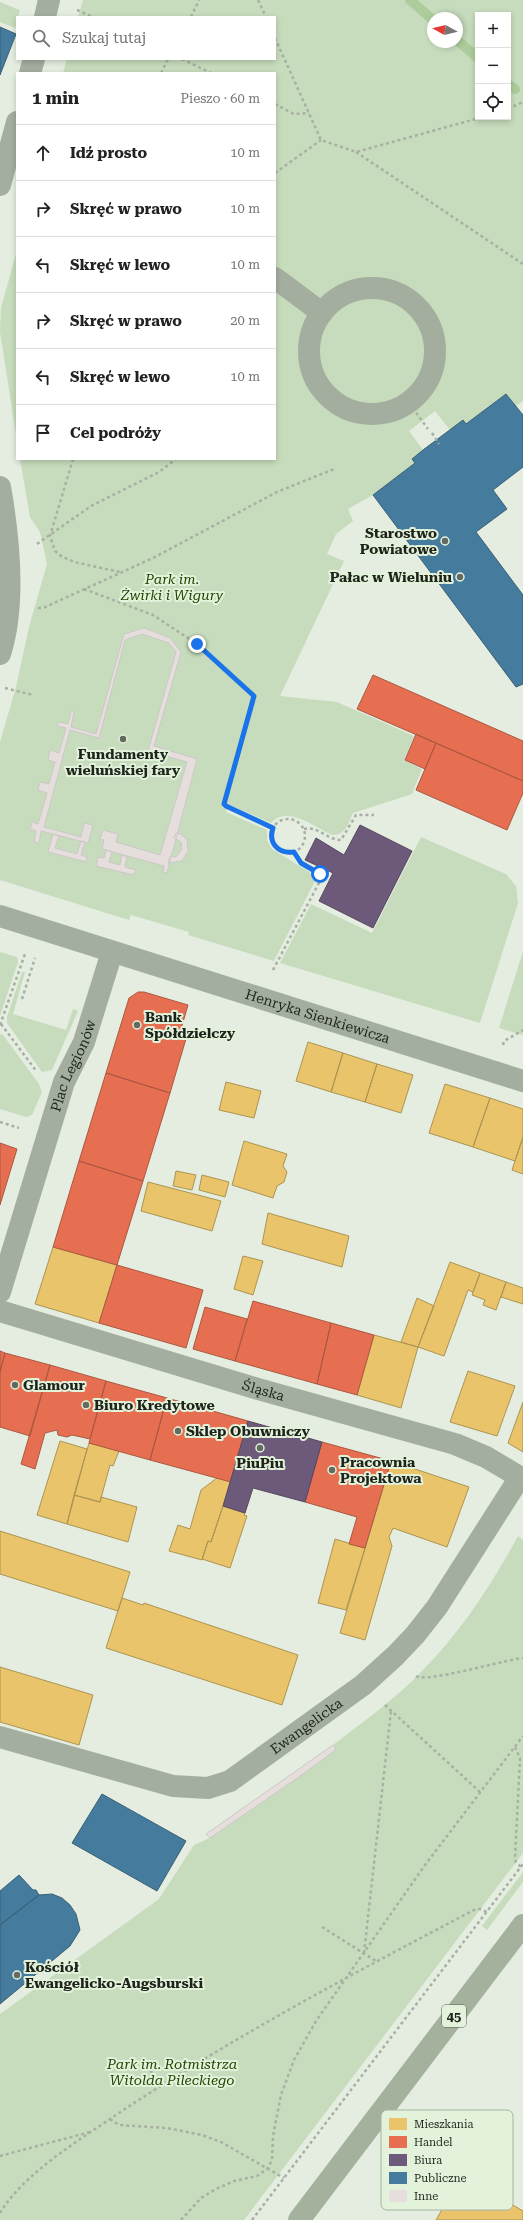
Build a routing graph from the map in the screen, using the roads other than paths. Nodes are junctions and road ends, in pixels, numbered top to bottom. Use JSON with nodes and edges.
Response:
{"nodes":[{"id":1,"x":49,"y":0,"type":"edge"},
{"id":2,"x":44,"y":16,"type":"edge"},
{"id":3,"x":34,"y":60,"type":"edge"},
{"id":4,"x":30,"y":72,"type":"edge"},
{"id":5,"x":16,"y":130,"type":"edge"},
{"id":6,"x":12,"y":161,"type":"edge"},
{"id":7,"x":0,"y":185,"type":"edge"},
{"id":8,"x":276,"y":279,"type":"edge"},
{"id":9,"x":322,"y":313,"type":"junction"},
{"id":10,"x":0,"y":487,"type":"edge"},
{"id":11,"x":0,"y":654,"type":"edge"},
{"id":12,"x":0,"y":916,"type":"edge"},
{"id":13,"x":112,"y":952,"type":"junction"},
{"id":14,"x":523,"y":1081,"type":"edge"},
{"id":15,"x":0,"y":1292,"type":"edge"},
{"id":16,"x":0,"y":1310,"type":"edge"},
{"id":17,"x":521,"y":1478,"type":"edge"},
{"id":18,"x":0,"y":1737,"type":"edge"},
{"id":19,"x":523,"y":1925,"type":"edge"},
{"id":20,"x":382,"y":2110,"type":"edge"},
{"id":21,"x":381,"y":2111,"type":"edge"},
{"id":22,"x":298,"y":2220,"type":"edge"}],
"edges":[{"from":1,"to":2,"type":"street"},
{"from":3,"to":4,"type":"street"},
{"from":5,"to":6,"type":"street"},
{"from":6,"to":7,"type":"street"},
{"from":8,"to":9,"type":"street"},
{"from":9,"to":9,"type":"street"},
{"from":10,"to":11,"type":"street"},
{"from":12,"to":13,"type":"street"},
{"from":13,"to":14,"type":"street","name":"Henryka Sienkiewicza"},
{"from":13,"to":15,"type":"street","name":"Plac Legionów"},
{"from":16,"to":17,"type":"street","name":"Śląska"},
{"from":17,"to":18,"type":"street","name":"Ewangelicka"},
{"from":19,"to":20,"type":"main road","number":"45"},
{"from":21,"to":22,"type":"main road","number":"45"}]}
